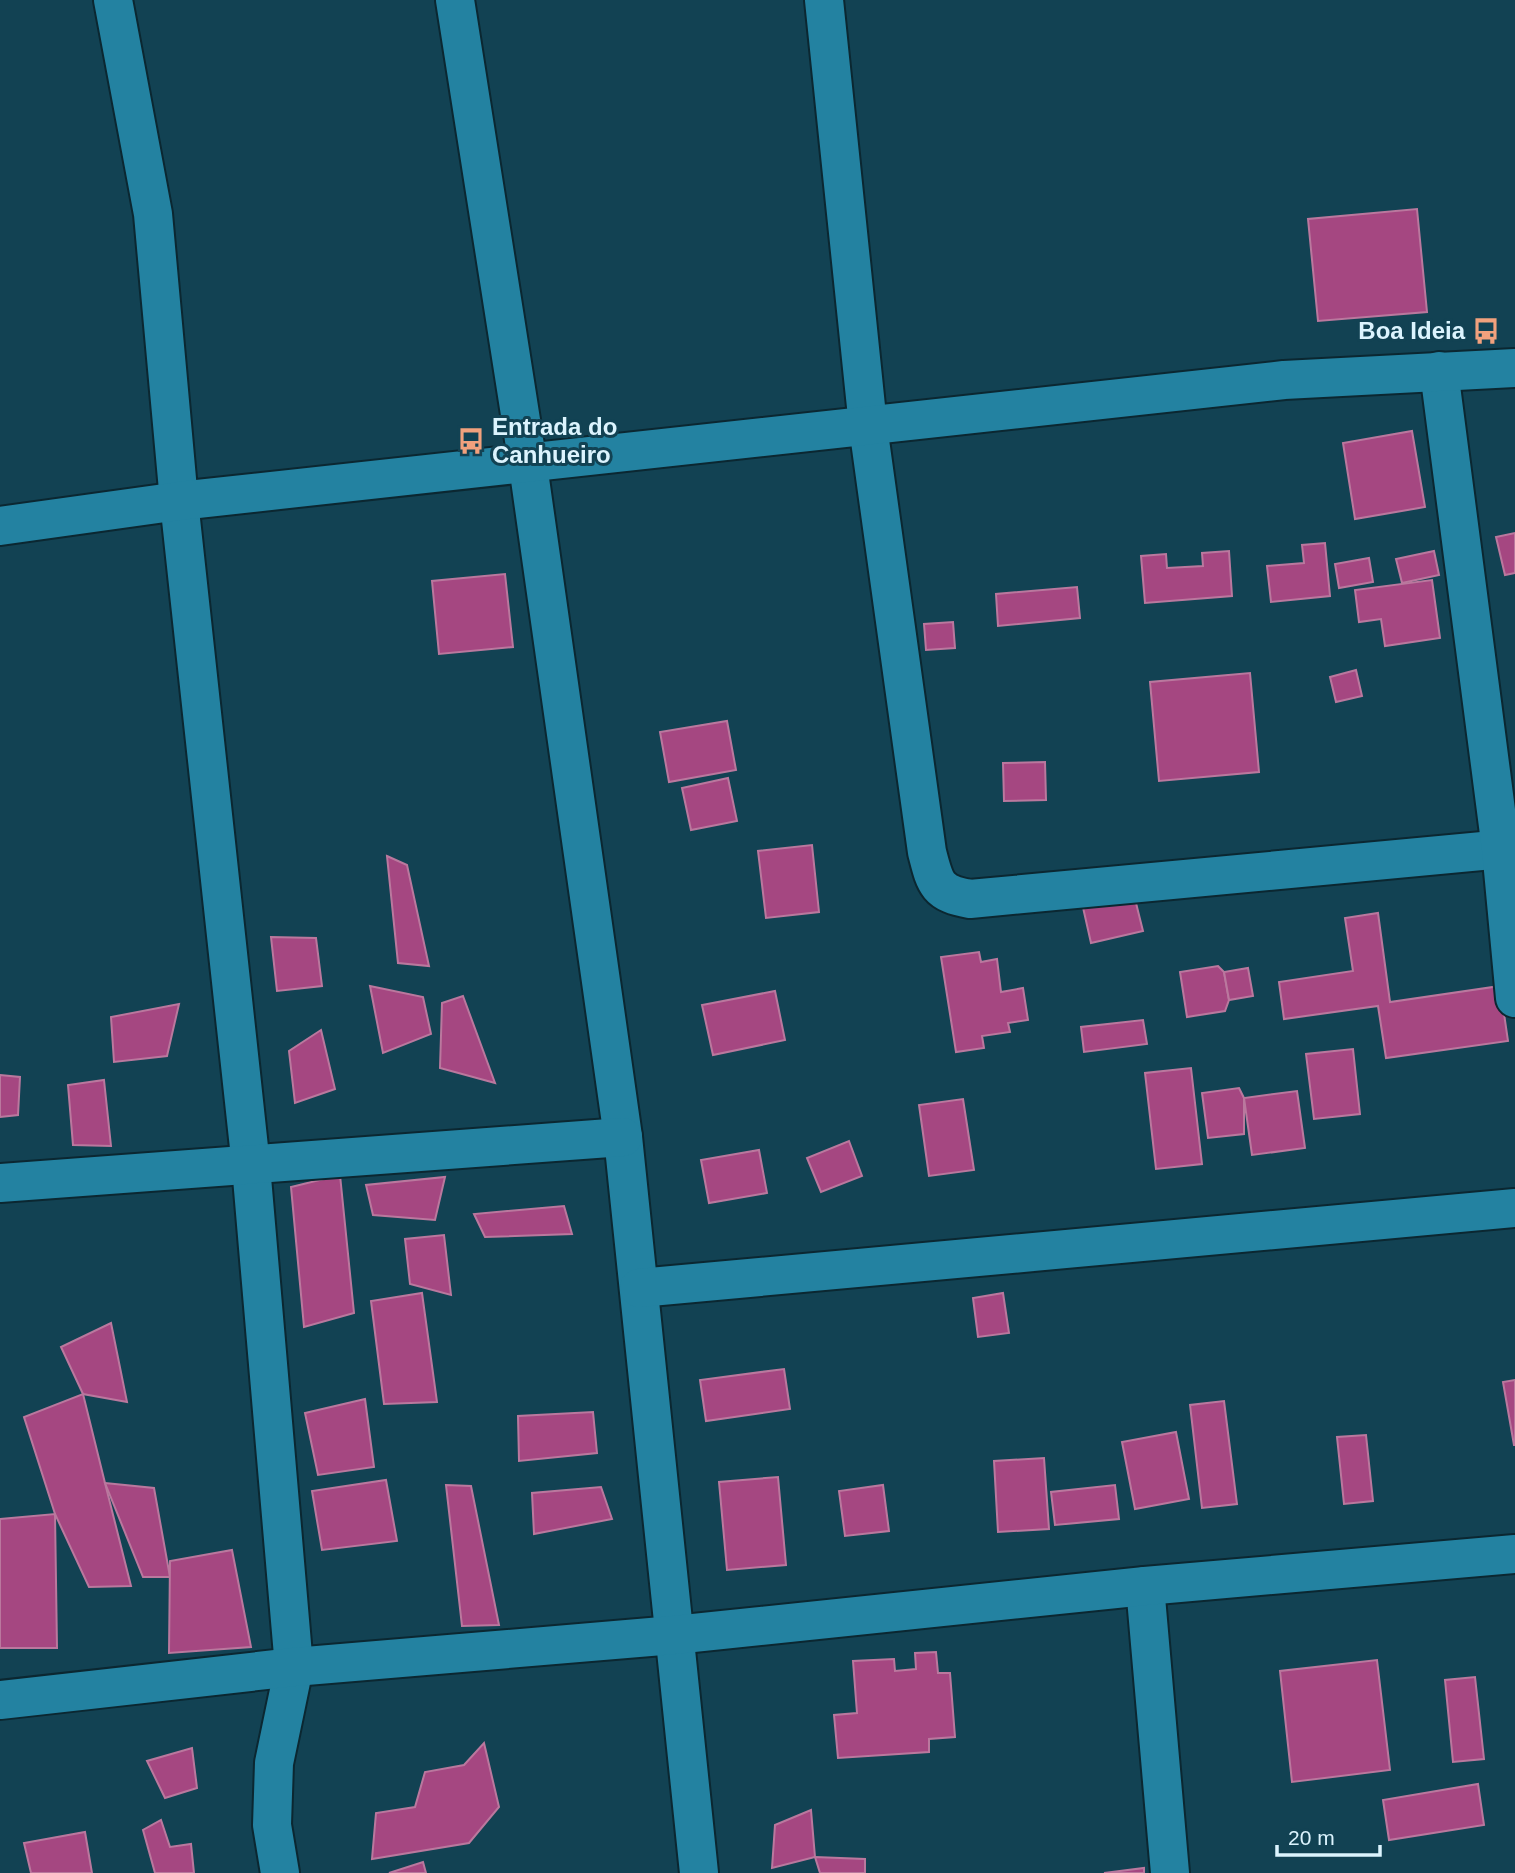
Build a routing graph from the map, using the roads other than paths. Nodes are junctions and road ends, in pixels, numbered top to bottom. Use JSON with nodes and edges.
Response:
{"nodes":[{"id":1,"x":113,"y":0,"type":"edge"},
{"id":2,"x":455,"y":0,"type":"edge"},
{"id":3,"x":824,"y":0,"type":"edge"},
{"id":4,"x":1515,"y":368,"type":"edge"},
{"id":5,"x":1439,"y":371,"type":"junction"},
{"id":6,"x":869,"y":426,"type":"junction"},
{"id":7,"x":528,"y":465,"type":"junction"},
{"id":8,"x":179,"y":500,"type":"junction"},
{"id":9,"x":0,"y":526,"type":"edge"},
{"id":10,"x":1508,"y":849,"type":"edge"},
{"id":11,"x":1515,"y":998,"type":"edge"},
{"id":12,"x":623,"y":1137,"type":"junction"},
{"id":13,"x":251,"y":1166,"type":"junction"},
{"id":14,"x":0,"y":1184,"type":"edge"},
{"id":15,"x":1515,"y":1208,"type":"edge"},
{"id":16,"x":639,"y":1288,"type":"junction"},
{"id":17,"x":1515,"y":1554,"type":"edge"},
{"id":18,"x":1146,"y":1586,"type":"junction"},
{"id":19,"x":674,"y":1635,"type":"junction"},
{"id":20,"x":295,"y":1667,"type":"junction"},
{"id":21,"x":0,"y":1700,"type":"edge"},
{"id":22,"x":280,"y":1873,"type":"edge"},
{"id":23,"x":699,"y":1873,"type":"edge"},
{"id":24,"x":1170,"y":1873,"type":"edge"}],
"edges":[{"from":1,"to":8,"type":"street"},
{"from":2,"to":7,"type":"street"},
{"from":3,"to":6,"type":"street"},
{"from":4,"to":5,"type":"street"},
{"from":5,"to":6,"type":"street"},
{"from":5,"to":10,"type":"street"},
{"from":6,"to":7,"type":"street"},
{"from":6,"to":10,"type":"street"},
{"from":7,"to":8,"type":"street"},
{"from":7,"to":12,"type":"street"},
{"from":8,"to":9,"type":"street"},
{"from":8,"to":13,"type":"street"},
{"from":10,"to":11,"type":"street"},
{"from":12,"to":13,"type":"street"},
{"from":12,"to":16,"type":"street"},
{"from":13,"to":14,"type":"street"},
{"from":13,"to":20,"type":"street"},
{"from":15,"to":16,"type":"street"},
{"from":16,"to":19,"type":"street"},
{"from":17,"to":18,"type":"street"},
{"from":18,"to":19,"type":"street"},
{"from":18,"to":24,"type":"street"},
{"from":19,"to":20,"type":"street"},
{"from":19,"to":23,"type":"street"},
{"from":20,"to":21,"type":"street"},
{"from":20,"to":22,"type":"street"}]}
